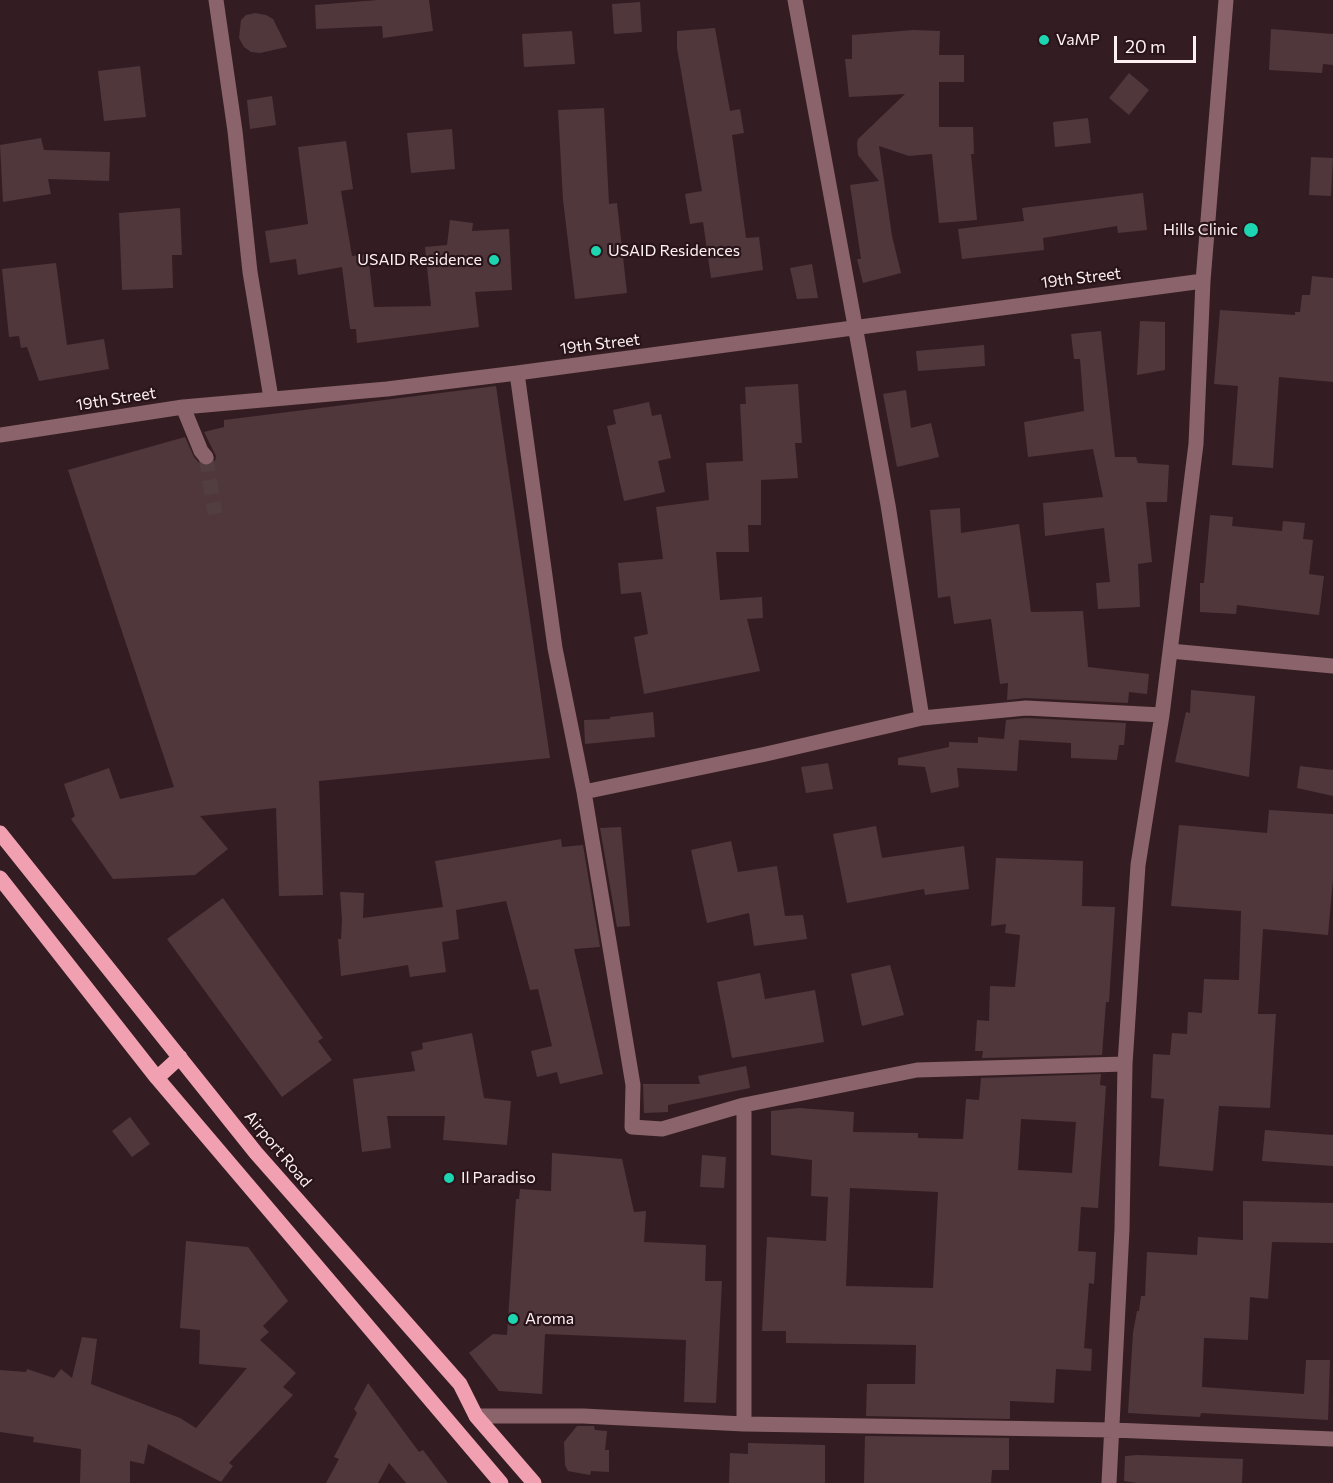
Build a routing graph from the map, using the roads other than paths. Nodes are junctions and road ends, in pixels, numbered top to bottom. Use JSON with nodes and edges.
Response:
{"nodes":[{"id":1,"x":216,"y":0,"type":"edge"},
{"id":2,"x":795,"y":0,"type":"edge"},
{"id":3,"x":1226,"y":0,"type":"edge"},
{"id":4,"x":1203,"y":281,"type":"junction"},
{"id":5,"x":856,"y":326,"type":"junction"},
{"id":6,"x":517,"y":373,"type":"junction"},
{"id":7,"x":271,"y":398,"type":"junction"},
{"id":8,"x":183,"y":407,"type":"junction"},
{"id":9,"x":0,"y":435,"type":"edge"},
{"id":10,"x":206,"y":457,"type":"tunnel mouth"},
{"id":11,"x":1170,"y":651,"type":"junction"},
{"id":12,"x":1333,"y":666,"type":"edge"},
{"id":13,"x":1162,"y":715,"type":"junction"},
{"id":14,"x":922,"y":718,"type":"junction"},
{"id":15,"x":584,"y":792,"type":"junction"},
{"id":16,"x":0,"y":833,"type":"edge"},
{"id":17,"x":0,"y":878,"type":"edge"},
{"id":18,"x":180,"y":1057,"type":"junction"},
{"id":19,"x":1125,"y":1064,"type":"junction"},
{"id":20,"x":157,"y":1078,"type":"junction"},
{"id":21,"x":744,"y":1105,"type":"junction"},
{"id":22,"x":476,"y":1416,"type":"junction"},
{"id":23,"x":744,"y":1424,"type":"junction"},
{"id":24,"x":1113,"y":1430,"type":"junction"},
{"id":25,"x":1333,"y":1439,"type":"edge"},
{"id":26,"x":501,"y":1483,"type":"edge"},
{"id":27,"x":534,"y":1483,"type":"edge"},
{"id":28,"x":1109,"y":1483,"type":"edge"}],
"edges":[{"from":1,"to":7,"type":"street"},
{"from":2,"to":5,"type":"street"},
{"from":3,"to":4,"type":"street"},
{"from":4,"to":5,"type":"street","name":"19th Street"},
{"from":4,"to":11,"type":"street"},
{"from":5,"to":6,"type":"street","name":"19th Street"},
{"from":5,"to":14,"type":"street"},
{"from":6,"to":7,"type":"street","name":"19th Street"},
{"from":6,"to":15,"type":"street"},
{"from":7,"to":8,"type":"street","name":"19th Street"},
{"from":8,"to":9,"type":"street","name":"19th Street"},
{"from":8,"to":10,"type":"street"},
{"from":11,"to":12,"type":"street"},
{"from":11,"to":13,"type":"street"},
{"from":13,"to":14,"type":"street"},
{"from":13,"to":19,"type":"street"},
{"from":14,"to":15,"type":"street"},
{"from":15,"to":21,"type":"street"},
{"from":16,"to":18,"type":"main road","name":"Airport Road"},
{"from":17,"to":20,"type":"main road"},
{"from":18,"to":20,"type":"main road"},
{"from":18,"to":22,"type":"main road","name":"Airport Road"},
{"from":19,"to":21,"type":"street"},
{"from":19,"to":24,"type":"street"},
{"from":20,"to":26,"type":"main road"},
{"from":21,"to":23,"type":"street"},
{"from":22,"to":23,"type":"street"},
{"from":22,"to":27,"type":"main road","name":"Airport Road"},
{"from":23,"to":24,"type":"street"},
{"from":24,"to":25,"type":"street"},
{"from":24,"to":28,"type":"street"}]}
